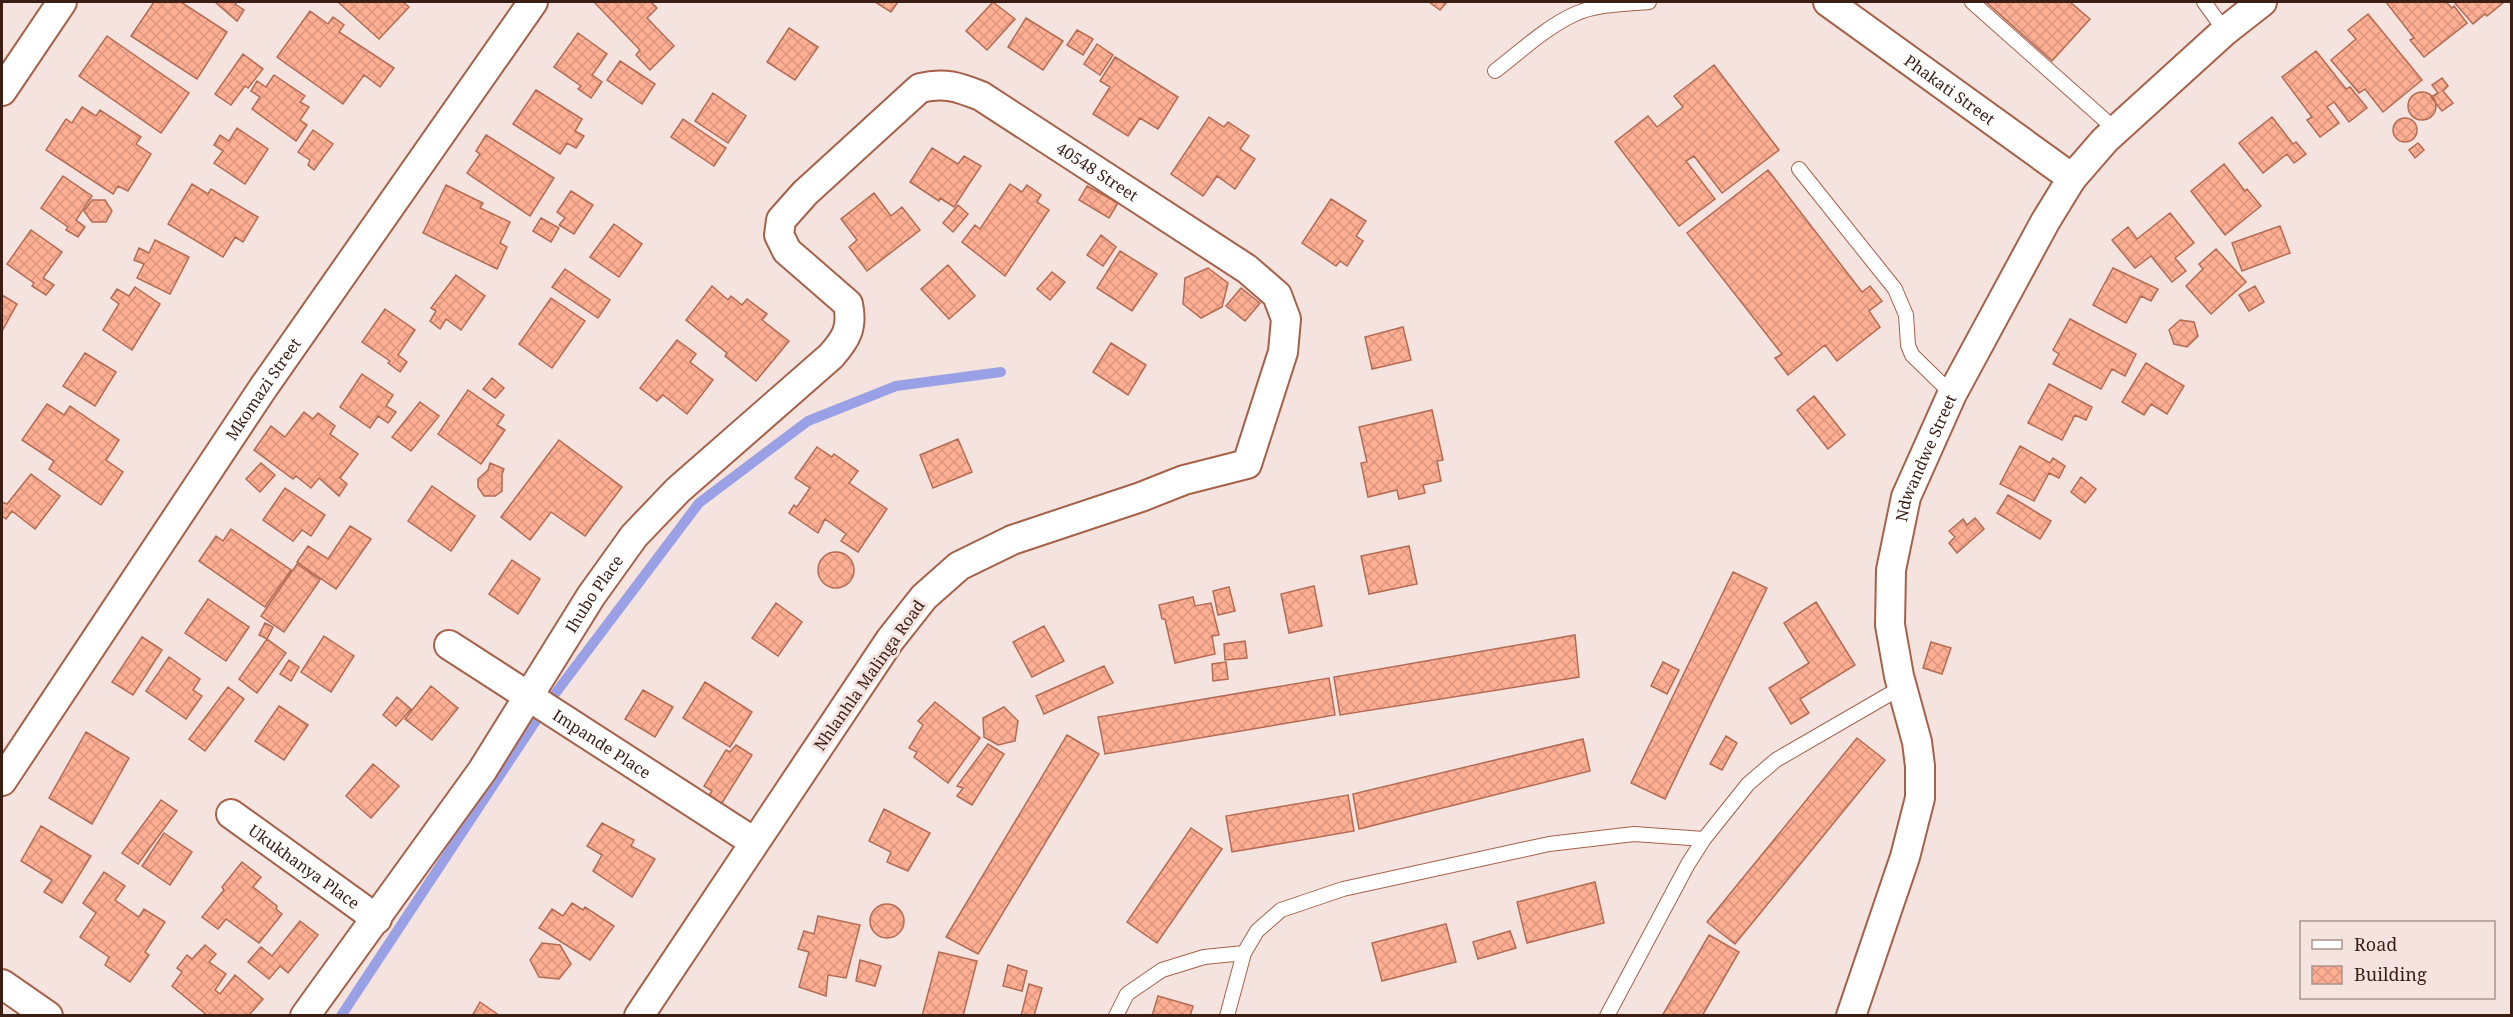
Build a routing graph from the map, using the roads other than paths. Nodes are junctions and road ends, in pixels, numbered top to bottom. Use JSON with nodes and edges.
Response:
{"nodes":[{"id":1,"x":63,"y":2,"type":"edge"},
{"id":2,"x":533,"y":2,"type":"edge"},
{"id":3,"x":1649,"y":2,"type":"edge"},
{"id":4,"x":1828,"y":2,"type":"edge"},
{"id":5,"x":1972,"y":2,"type":"edge"},
{"id":6,"x":2204,"y":2,"type":"edge"},
{"id":7,"x":2262,"y":2,"type":"edge"},
{"id":8,"x":2225,"y":31,"type":"junction"},
{"id":9,"x":1495,"y":71,"type":"dead end"},
{"id":10,"x":2,"y":91,"type":"edge"},
{"id":11,"x":2116,"y":130,"type":"junction"},
{"id":12,"x":1799,"y":169,"type":"dead end"},
{"id":13,"x":2072,"y":178,"type":"junction"},
{"id":14,"x":781,"y":220,"type":"joint"},
{"id":15,"x":1952,"y":394,"type":"junction"},
{"id":16,"x":1247,"y":464,"type":"joint"},
{"id":17,"x":449,"y":645,"type":"dead end"},
{"id":18,"x":1902,"y":687,"type":"junction"},
{"id":19,"x":529,"y":697,"type":"junction"},
{"id":20,"x":2,"y":781,"type":"edge"},
{"id":21,"x":231,"y":814,"type":"dead end"},
{"id":22,"x":1704,"y":839,"type":"junction"},
{"id":23,"x":754,"y":842,"type":"junction"},
{"id":24,"x":376,"y":919,"type":"junction"},
{"id":25,"x":1244,"y":952,"type":"junction"},
{"id":26,"x":2,"y":984,"type":"edge"},
{"id":27,"x":48,"y":1016,"type":"edge"},
{"id":28,"x":305,"y":1016,"type":"edge"},
{"id":29,"x":639,"y":1016,"type":"edge"},
{"id":30,"x":1116,"y":1016,"type":"edge"},
{"id":31,"x":1227,"y":1016,"type":"edge"},
{"id":32,"x":1607,"y":1016,"type":"edge"},
{"id":33,"x":1851,"y":1016,"type":"edge"}],
"edges":[{"from":1,"to":10,"type":"street"},
{"from":2,"to":20,"type":"street","name":"Mkomazi Street"},
{"from":3,"to":9,"type":"lane"},
{"from":4,"to":13,"type":"street","name":"Phakati Street"},
{"from":5,"to":11,"type":"lane"},
{"from":6,"to":8,"type":"lane"},
{"from":7,"to":8,"type":"street","name":"Ndwandwe Street"},
{"from":8,"to":11,"type":"street","name":"Ndwandwe Street"},
{"from":11,"to":13,"type":"street","name":"Ndwandwe Street"},
{"from":12,"to":15,"type":"lane"},
{"from":13,"to":15,"type":"street","name":"Ndwandwe Street"},
{"from":14,"to":16,"type":"street","name":"40548 Street"},
{"from":14,"to":19,"type":"street","name":"Ihubo Place"},
{"from":15,"to":18,"type":"street","name":"Ndwandwe Street"},
{"from":16,"to":23,"type":"street","name":"Nhlanhla Malinga Road"},
{"from":17,"to":19,"type":"street","name":"Impande Place"},
{"from":18,"to":22,"type":"lane"},
{"from":18,"to":33,"type":"street","name":"Ndwandwe Street"},
{"from":19,"to":23,"type":"street","name":"Impande Place"},
{"from":19,"to":24,"type":"street","name":"Ihubo Place"},
{"from":21,"to":24,"type":"street","name":"Ukukhanya Place"},
{"from":22,"to":25,"type":"lane"},
{"from":22,"to":32,"type":"lane"},
{"from":23,"to":29,"type":"street","name":"Nhlanhla Malinga Road"},
{"from":24,"to":28,"type":"street","name":"Ihubo Place"},
{"from":25,"to":30,"type":"lane"},
{"from":25,"to":31,"type":"lane"},
{"from":26,"to":27,"type":"street"}]}
